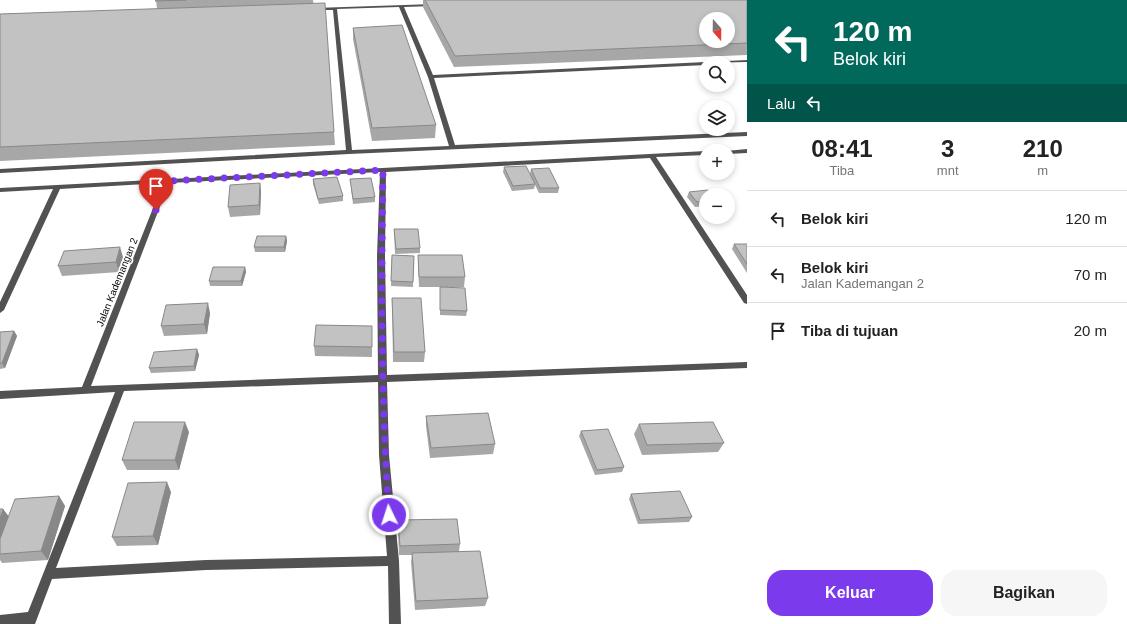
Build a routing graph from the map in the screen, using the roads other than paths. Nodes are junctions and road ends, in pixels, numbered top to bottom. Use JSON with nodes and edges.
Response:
{"nodes":[{"id":1,"x":441,"y":5,"type":"edge"},
{"id":2,"x":401,"y":6,"type":"junction"},
{"id":3,"x":335,"y":8,"type":"junction"},
{"id":4,"x":311,"y":9,"type":"edge"},
{"id":5,"x":747,"y":61,"type":"edge"},
{"id":6,"x":430,"y":77,"type":"junction"},
{"id":7,"x":747,"y":134,"type":"edge"},
{"id":8,"x":453,"y":148,"type":"junction"},
{"id":9,"x":747,"y":151,"type":"edge"},
{"id":10,"x":349,"y":152,"type":"junction"},
{"id":11,"x":735,"y":152,"type":"edge"},
{"id":12,"x":699,"y":153,"type":"edge"},
{"id":13,"x":652,"y":156,"type":"junction"},
{"id":14,"x":383,"y":170,"type":"junction"},
{"id":15,"x":0,"y":171,"type":"edge"},
{"id":16,"x":167,"y":181,"type":"junction"},
{"id":17,"x":58,"y":186,"type":"junction"},
{"id":18,"x":0,"y":190,"type":"edge"},
{"id":19,"x":747,"y":301,"type":"edge"},
{"id":20,"x":0,"y":310,"type":"edge"},
{"id":21,"x":747,"y":365,"type":"edge"},
{"id":22,"x":384,"y":379,"type":"junction"},
{"id":23,"x":121,"y":388,"type":"junction"},
{"id":24,"x":85,"y":390,"type":"junction"},
{"id":25,"x":0,"y":395,"type":"edge"},
{"id":26,"x":393,"y":560,"type":"junction"},
{"id":27,"x":48,"y":574,"type":"junction"},
{"id":28,"x":0,"y":620,"type":"edge"},
{"id":29,"x":30,"y":621,"type":"edge"},
{"id":30,"x":395,"y":624,"type":"edge"}],
"edges":[{"from":1,"to":2,"type":"street"},
{"from":2,"to":3,"type":"street"},
{"from":2,"to":6,"type":"street"},
{"from":3,"to":4,"type":"street"},
{"from":3,"to":10,"type":"street"},
{"from":5,"to":6,"type":"street"},
{"from":6,"to":8,"type":"street"},
{"from":7,"to":8,"type":"street"},
{"from":8,"to":10,"type":"street"},
{"from":9,"to":11,"type":"street"},
{"from":10,"to":15,"type":"street"},
{"from":12,"to":13,"type":"street"},
{"from":13,"to":14,"type":"street"},
{"from":13,"to":19,"type":"street"},
{"from":14,"to":16,"type":"street"},
{"from":14,"to":22,"type":"street"},
{"from":16,"to":17,"type":"street"},
{"from":16,"to":24,"type":"street","name":"Jalan Kademangan 2"},
{"from":17,"to":18,"type":"street"},
{"from":17,"to":20,"type":"street"},
{"from":21,"to":22,"type":"street"},
{"from":22,"to":23,"type":"street"},
{"from":22,"to":26,"type":"street"},
{"from":23,"to":24,"type":"street"},
{"from":23,"to":27,"type":"street"},
{"from":24,"to":25,"type":"street"},
{"from":26,"to":27,"type":"street"},
{"from":26,"to":30,"type":"street"},
{"from":27,"to":29,"type":"street"},
{"from":28,"to":29,"type":"street"}]}
